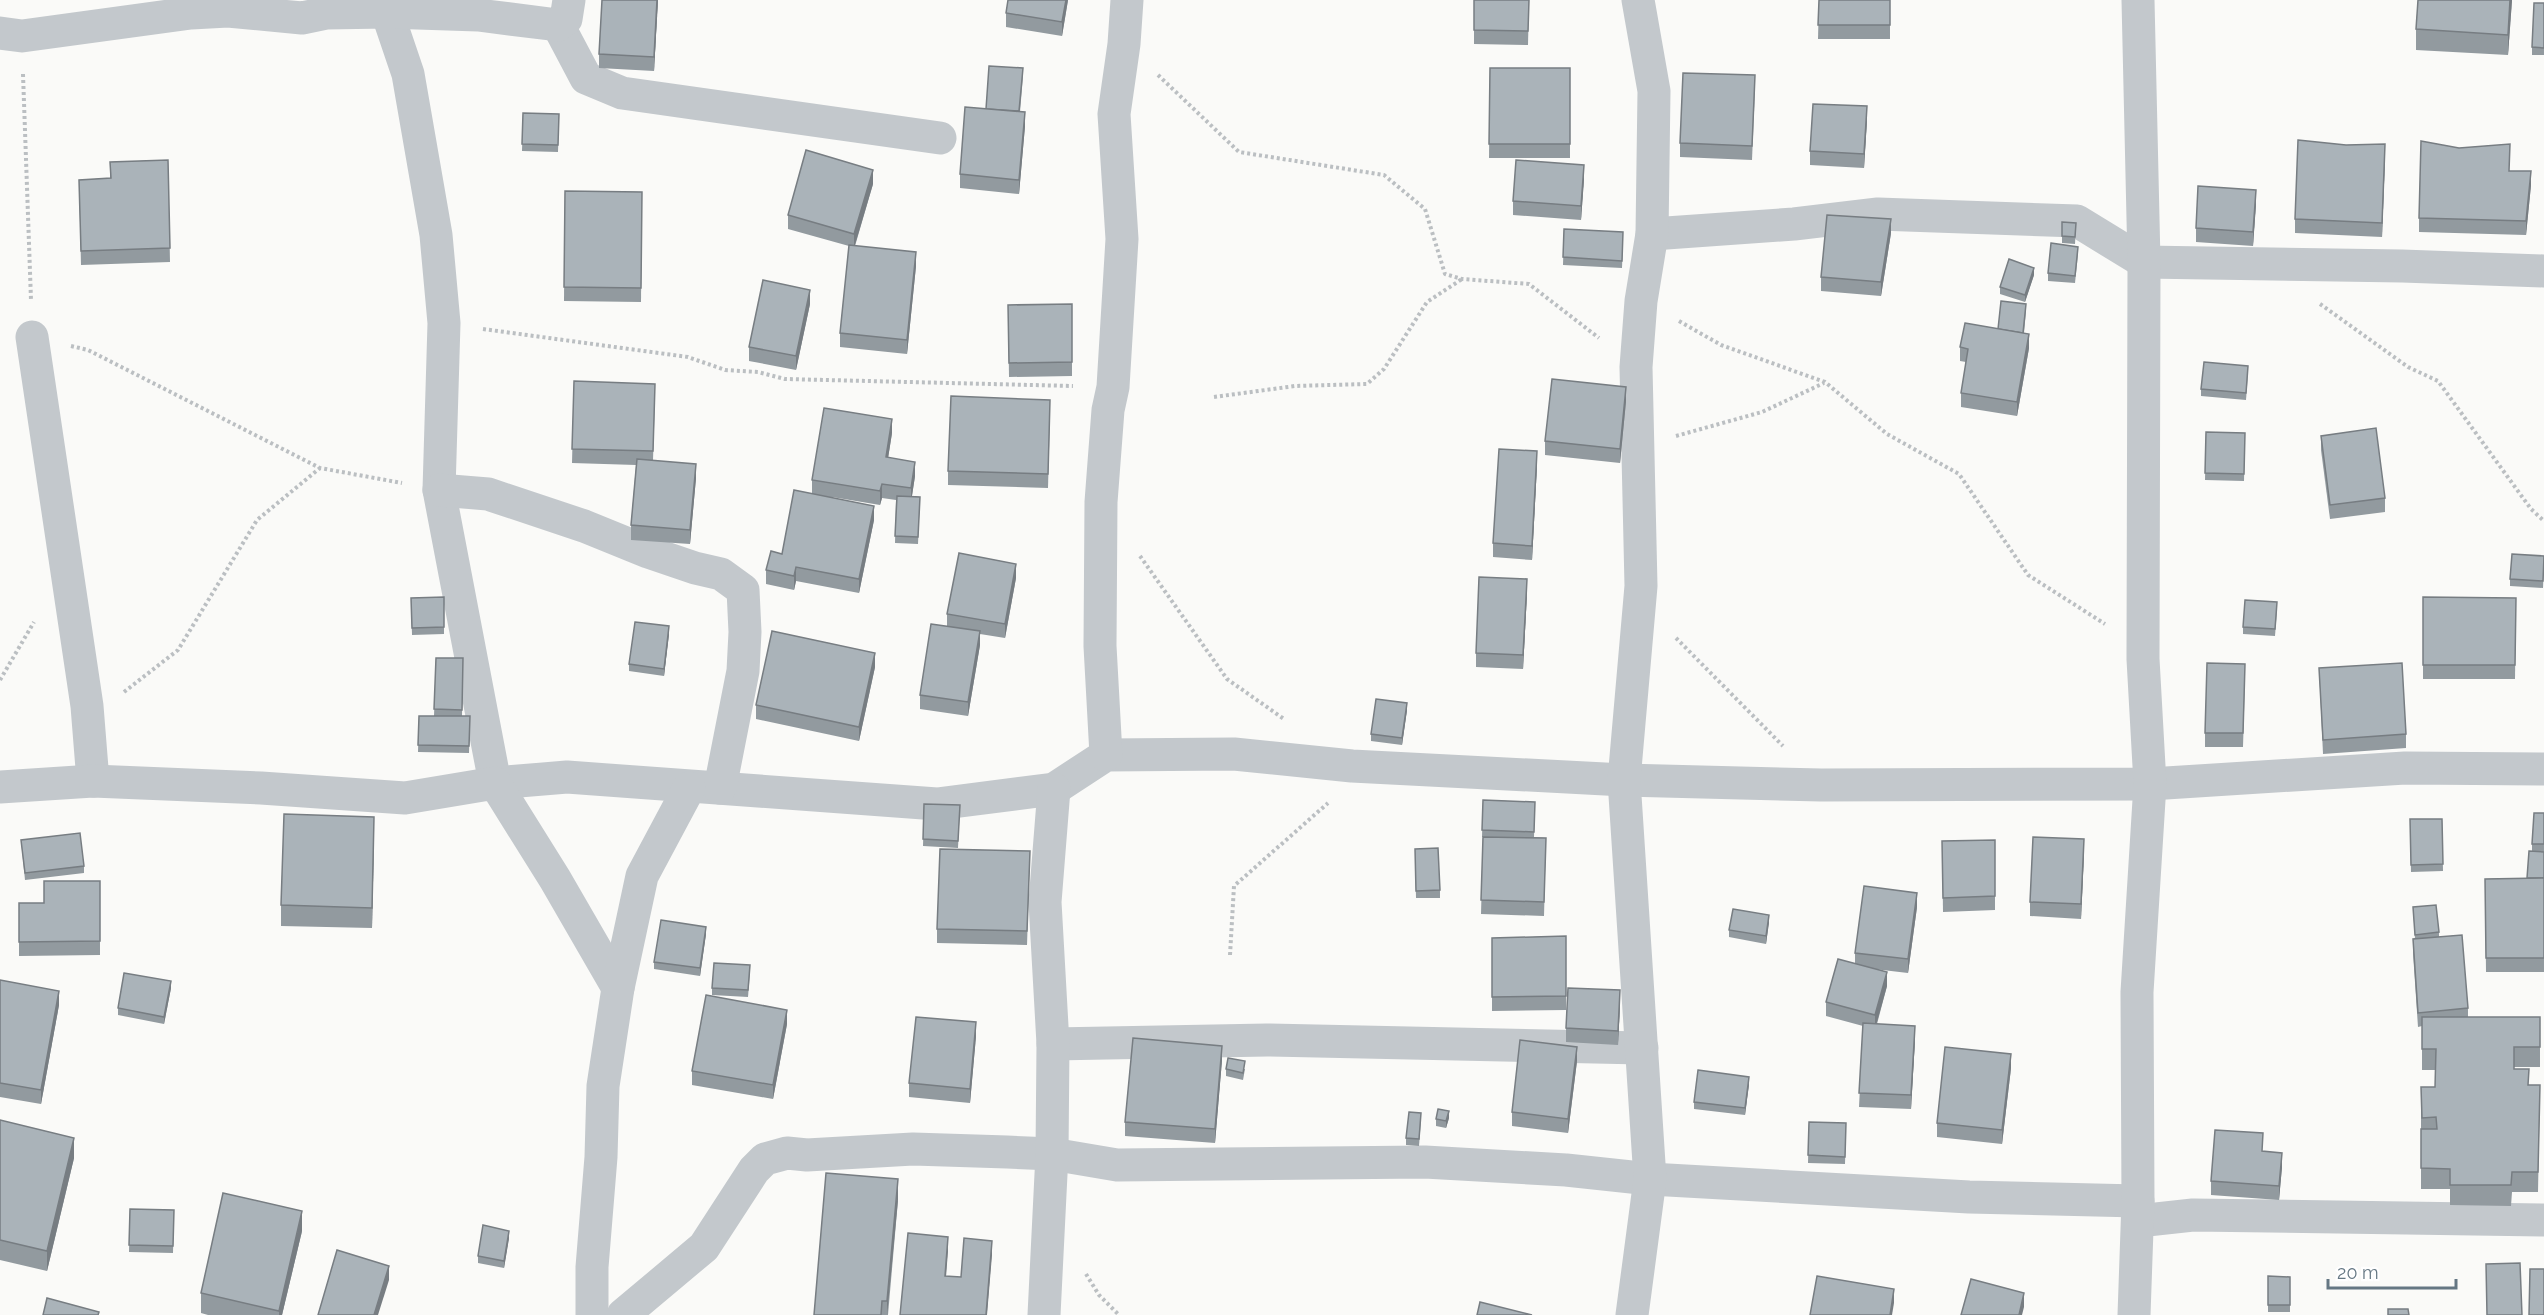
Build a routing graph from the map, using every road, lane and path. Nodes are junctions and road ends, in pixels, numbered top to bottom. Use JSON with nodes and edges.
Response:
{"nodes":[{"id":1,"x":1127,"y":0,"type":"edge"},
{"id":2,"x":1638,"y":0,"type":"edge"},
{"id":3,"x":2138,"y":0,"type":"edge"},
{"id":4,"x":227,"y":6,"type":"edge"},
{"id":5,"x":390,"y":6,"type":"edge"},
{"id":6,"x":564,"y":13,"type":"edge"},
{"id":7,"x":11,"y":35,"type":"edge"},
{"id":8,"x":1125,"y":44,"type":"junction"},
{"id":9,"x":940,"y":138,"type":"dead end"},
{"id":10,"x":1652,"y":234,"type":"junction"},
{"id":11,"x":2144,"y":262,"type":"junction"},
{"id":12,"x":2544,"y":271,"type":"edge"},
{"id":13,"x":1462,"y":279,"type":"junction"},
{"id":14,"x":2311,"y":298,"type":"dead end"},
{"id":15,"x":1641,"y":301,"type":"junction"},
{"id":16,"x":444,"y":323,"type":"junction"},
{"id":17,"x":32,"y":337,"type":"junction"},
{"id":18,"x":1636,"y":367,"type":"junction"},
{"id":19,"x":1825,"y":382,"type":"junction"},
{"id":20,"x":1113,"y":387,"type":"junction"},
{"id":21,"x":1214,"y":397,"type":"dead end"},
{"id":22,"x":1637,"y":447,"type":"junction"},
{"id":23,"x":320,"y":468,"type":"junction"},
{"id":24,"x":439,"y":490,"type":"junction"},
{"id":25,"x":2544,"y":521,"type":"edge"},
{"id":26,"x":1641,"y":586,"type":"junction"},
{"id":27,"x":2143,"y":659,"type":"junction"},
{"id":28,"x":124,"y":693,"type":"dead end"},
{"id":29,"x":1106,"y":756,"type":"junction"},
{"id":30,"x":2544,"y":769,"type":"edge"},
{"id":31,"x":1624,"y":780,"type":"junction"},
{"id":32,"x":93,"y":782,"type":"junction"},
{"id":33,"x":495,"y":783,"type":"junction"},
{"id":34,"x":2150,"y":784,"type":"junction"},
{"id":35,"x":1821,"y":785,"type":"junction"},
{"id":36,"x":0,"y":787,"type":"edge"},
{"id":37,"x":704,"y":788,"type":"junction"},
{"id":38,"x":1054,"y":789,"type":"junction"},
{"id":39,"x":618,"y":988,"type":"junction"},
{"id":40,"x":1053,"y":1044,"type":"junction"},
{"id":41,"x":1642,"y":1048,"type":"junction"},
{"id":42,"x":1052,"y":1154,"type":"junction"},
{"id":43,"x":1650,"y":1179,"type":"junction"},
{"id":44,"x":2138,"y":1211,"type":"junction"},
{"id":45,"x":2544,"y":1220,"type":"edge"},
{"id":46,"x":592,"y":1315,"type":"edge"},
{"id":47,"x":623,"y":1315,"type":"edge"},
{"id":48,"x":1044,"y":1315,"type":"edge"},
{"id":49,"x":1632,"y":1315,"type":"edge"},
{"id":50,"x":2134,"y":1315,"type":"edge"}],
"edges":[{"from":1,"to":8,"type":"street"},
{"from":2,"to":10,"type":"street"},
{"from":3,"to":11,"type":"street"},
{"from":4,"to":5,"type":"street"},
{"from":4,"to":7,"type":"street"},
{"from":5,"to":6,"type":"street"},
{"from":5,"to":16,"type":"street"},
{"from":6,"to":9,"type":"street"},
{"from":7,"to":17,"type":"path"},
{"from":8,"to":13,"type":"path"},
{"from":8,"to":20,"type":"street"},
{"from":10,"to":11,"type":"street"},
{"from":10,"to":15,"type":"street"},
{"from":11,"to":12,"type":"street"},
{"from":11,"to":27,"type":"street"},
{"from":13,"to":18,"type":"path"},
{"from":13,"to":21,"type":"path"},
{"from":14,"to":25,"type":"path"},
{"from":15,"to":18,"type":"street"},
{"from":15,"to":19,"type":"path"},
{"from":16,"to":20,"type":"path"},
{"from":16,"to":24,"type":"street"},
{"from":17,"to":23,"type":"path"},
{"from":17,"to":32,"type":"street"},
{"from":18,"to":22,"type":"street"},
{"from":19,"to":22,"type":"path"},
{"from":19,"to":27,"type":"path"},
{"from":20,"to":29,"type":"street"},
{"from":22,"to":26,"type":"street"},
{"from":23,"to":24,"type":"path"},
{"from":23,"to":28,"type":"path"},
{"from":24,"to":33,"type":"street"},
{"from":24,"to":37,"type":"street"},
{"from":26,"to":31,"type":"street"},
{"from":26,"to":35,"type":"path"},
{"from":27,"to":34,"type":"street"},
{"from":29,"to":31,"type":"street"},
{"from":29,"to":38,"type":"street"},
{"from":30,"to":34,"type":"street"},
{"from":31,"to":35,"type":"street"},
{"from":31,"to":41,"type":"street"},
{"from":32,"to":33,"type":"street"},
{"from":32,"to":36,"type":"street"},
{"from":33,"to":37,"type":"street"},
{"from":33,"to":39,"type":"street"},
{"from":34,"to":35,"type":"street"},
{"from":34,"to":44,"type":"street"},
{"from":37,"to":38,"type":"street"},
{"from":37,"to":39,"type":"street"},
{"from":38,"to":40,"type":"street"},
{"from":39,"to":46,"type":"street"},
{"from":40,"to":41,"type":"street"},
{"from":40,"to":42,"type":"street"},
{"from":41,"to":43,"type":"street"},
{"from":42,"to":43,"type":"street"},
{"from":42,"to":47,"type":"street"},
{"from":42,"to":48,"type":"street"},
{"from":43,"to":44,"type":"street"},
{"from":43,"to":49,"type":"street"},
{"from":44,"to":45,"type":"street"},
{"from":44,"to":50,"type":"street"}]}
